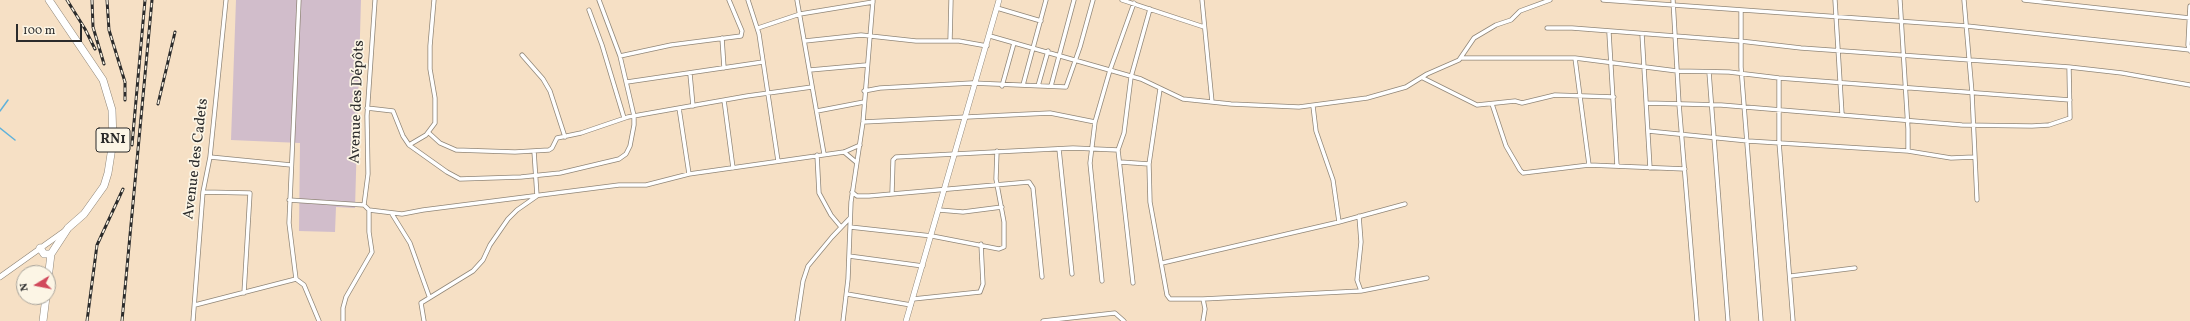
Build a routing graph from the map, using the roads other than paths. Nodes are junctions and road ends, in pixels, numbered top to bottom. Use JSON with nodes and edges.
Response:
{"nodes":[{"id":1,"x":49,"y":0,"type":"edge"},
{"id":2,"x":226,"y":0,"type":"edge"},
{"id":3,"x":299,"y":0,"type":"edge"},
{"id":4,"x":374,"y":0,"type":"edge"},
{"id":5,"x":434,"y":0,"type":"edge"},
{"id":6,"x":599,"y":0,"type":"edge"},
{"id":7,"x":729,"y":0,"type":"edge"},
{"id":8,"x":748,"y":0,"type":"edge"},
{"id":9,"x":797,"y":0,"type":"edge"},
{"id":10,"x":951,"y":0,"type":"edge"},
{"id":11,"x":999,"y":0,"type":"edge"},
{"id":12,"x":1046,"y":0,"type":"edge"},
{"id":13,"x":1074,"y":0,"type":"edge"},
{"id":14,"x":1093,"y":0,"type":"edge"},
{"id":15,"x":1122,"y":0,"type":"edge"},
{"id":16,"x":1202,"y":0,"type":"edge"},
{"id":17,"x":1550,"y":0,"type":"edge"},
{"id":18,"x":1603,"y":0,"type":"edge"},
{"id":19,"x":1673,"y":0,"type":"edge"},
{"id":20,"x":1836,"y":0,"type":"edge"},
{"id":21,"x":1900,"y":0,"type":"edge"},
{"id":22,"x":1964,"y":0,"type":"edge"},
{"id":23,"x":2024,"y":0,"type":"edge"},
{"id":24,"x":873,"y":1,"type":"edge"},
{"id":25,"x":2059,"y":2,"type":"edge"},
{"id":26,"x":1134,"y":3,"type":"junction"},
{"id":27,"x":1674,"y":5,"type":"junction"},
{"id":28,"x":2190,"y":6,"type":"edge"},
{"id":29,"x":997,"y":8,"type":"junction"},
{"id":30,"x":1150,"y":9,"type":"junction"},
{"id":31,"x":589,"y":10,"type":"dead end"},
{"id":32,"x":1741,"y":11,"type":"junction"},
{"id":33,"x":800,"y":14,"type":"junction"},
{"id":34,"x":1836,"y":17,"type":"junction"},
{"id":35,"x":2190,"y":18,"type":"edge"},
{"id":36,"x":1041,"y":21,"type":"junction"},
{"id":37,"x":1901,"y":22,"type":"junction"},
{"id":38,"x":1967,"y":26,"type":"junction"},
{"id":39,"x":1204,"y":27,"type":"junction"},
{"id":40,"x":758,"y":28,"type":"junction"},
{"id":41,"x":1547,"y":28,"type":"dead end"},
{"id":42,"x":1609,"y":33,"type":"junction"},
{"id":43,"x":1642,"y":34,"type":"junction"},
{"id":44,"x":869,"y":36,"type":"junction"},
{"id":45,"x":990,"y":36,"type":"junction"},
{"id":46,"x":1676,"y":37,"type":"junction"},
{"id":47,"x":722,"y":38,"type":"junction"},
{"id":48,"x":805,"y":41,"type":"junction"},
{"id":49,"x":950,"y":41,"type":"junction"},
{"id":50,"x":1740,"y":41,"type":"junction"},
{"id":51,"x":1014,"y":43,"type":"junction"},
{"id":52,"x":987,"y":46,"type":"junction"},
{"id":53,"x":1034,"y":49,"type":"junction"},
{"id":54,"x":2190,"y":50,"type":"edge"},
{"id":55,"x":1048,"y":51,"type":"junction"},
{"id":56,"x":1839,"y":51,"type":"junction"},
{"id":57,"x":1059,"y":54,"type":"junction"},
{"id":58,"x":522,"y":55,"type":"dead end"},
{"id":59,"x":1904,"y":55,"type":"junction"},
{"id":60,"x":620,"y":56,"type":"junction"},
{"id":61,"x":1461,"y":58,"type":"junction"},
{"id":62,"x":1575,"y":58,"type":"junction"},
{"id":63,"x":1076,"y":60,"type":"junction"},
{"id":64,"x":1970,"y":60,"type":"junction"},
{"id":65,"x":763,"y":62,"type":"junction"},
{"id":66,"x":1610,"y":63,"type":"junction"},
{"id":67,"x":866,"y":65,"type":"junction"},
{"id":68,"x":1643,"y":67,"type":"junction"},
{"id":69,"x":2069,"y":67,"type":"junction"},
{"id":70,"x":724,"y":68,"type":"junction"},
{"id":71,"x":810,"y":70,"type":"junction"},
{"id":72,"x":1110,"y":70,"type":"junction"},
{"id":73,"x":1677,"y":71,"type":"junction"},
{"id":74,"x":1709,"y":72,"type":"junction"},
{"id":75,"x":690,"y":74,"type":"junction"},
{"id":76,"x":1741,"y":74,"type":"junction"},
{"id":77,"x":1131,"y":76,"type":"junction"},
{"id":78,"x":1423,"y":78,"type":"junction"},
{"id":79,"x":1779,"y":78,"type":"junction"},
{"id":80,"x":627,"y":82,"type":"junction"},
{"id":81,"x":975,"y":83,"type":"junction"},
{"id":82,"x":1841,"y":83,"type":"junction"},
{"id":83,"x":1023,"y":85,"type":"junction"},
{"id":84,"x":2190,"y":85,"type":"edge"},
{"id":85,"x":1002,"y":86,"type":"junction"},
{"id":86,"x":1038,"y":86,"type":"junction"},
{"id":87,"x":1051,"y":86,"type":"junction"},
{"id":88,"x":812,"y":87,"type":"junction"},
{"id":89,"x":1906,"y":87,"type":"junction"},
{"id":90,"x":1160,"y":89,"type":"junction"},
{"id":91,"x":864,"y":91,"type":"junction"},
{"id":92,"x":768,"y":93,"type":"junction"},
{"id":93,"x":1972,"y":93,"type":"junction"},
{"id":94,"x":1582,"y":95,"type":"junction"},
{"id":95,"x":1614,"y":97,"type":"junction"},
{"id":96,"x":724,"y":100,"type":"junction"},
{"id":97,"x":2070,"y":100,"type":"junction"},
{"id":98,"x":864,"y":102,"type":"junction"},
{"id":99,"x":1212,"y":102,"type":"junction"},
{"id":100,"x":1647,"y":103,"type":"junction"},
{"id":101,"x":1492,"y":104,"type":"junction"},
{"id":102,"x":1679,"y":104,"type":"junction"},
{"id":103,"x":1711,"y":104,"type":"junction"},
{"id":104,"x":693,"y":106,"type":"junction"},
{"id":105,"x":1313,"y":106,"type":"junction"},
{"id":106,"x":367,"y":108,"type":"junction"},
{"id":107,"x":679,"y":108,"type":"junction"},
{"id":108,"x":1745,"y":108,"type":"junction"},
{"id":109,"x":1779,"y":110,"type":"junction"},
{"id":110,"x":817,"y":111,"type":"junction"},
{"id":111,"x":1842,"y":114,"type":"junction"},
{"id":112,"x":634,"y":116,"type":"junction"},
{"id":113,"x":624,"y":118,"type":"junction"},
{"id":114,"x":966,"y":118,"type":"junction"},
{"id":115,"x":1908,"y":120,"type":"junction"},
{"id":116,"x":863,"y":122,"type":"junction"},
{"id":117,"x":1095,"y":122,"type":"junction"},
{"id":118,"x":1973,"y":125,"type":"junction"},
{"id":119,"x":1648,"y":132,"type":"junction"},
{"id":120,"x":429,"y":133,"type":"junction"},
{"id":121,"x":1682,"y":135,"type":"junction"},
{"id":122,"x":565,"y":137,"type":"junction"},
{"id":123,"x":1714,"y":137,"type":"junction"},
{"id":124,"x":1748,"y":141,"type":"junction"},
{"id":125,"x":1779,"y":142,"type":"junction"},
{"id":126,"x":409,"y":145,"type":"junction"},
{"id":127,"x":860,"y":145,"type":"junction"},
{"id":128,"x":1092,"y":148,"type":"junction"},
{"id":129,"x":1059,"y":149,"type":"junction"},
{"id":130,"x":1118,"y":150,"type":"junction"},
{"id":131,"x":534,"y":151,"type":"junction"},
{"id":132,"x":997,"y":151,"type":"junction"},
{"id":133,"x":1908,"y":151,"type":"junction"},
{"id":134,"x":844,"y":152,"type":"junction"},
{"id":135,"x":956,"y":152,"type":"junction"},
{"id":136,"x":824,"y":154,"type":"junction"},
{"id":137,"x":817,"y":155,"type":"junction"},
{"id":138,"x":210,"y":157,"type":"junction"},
{"id":139,"x":1974,"y":157,"type":"junction"},
{"id":140,"x":778,"y":161,"type":"junction"},
{"id":141,"x":856,"y":162,"type":"junction"},
{"id":142,"x":1120,"y":162,"type":"junction"},
{"id":143,"x":1149,"y":164,"type":"junction"},
{"id":144,"x":291,"y":165,"type":"junction"},
{"id":145,"x":1589,"y":165,"type":"junction"},
{"id":146,"x":1618,"y":166,"type":"junction"},
{"id":147,"x":733,"y":168,"type":"junction"},
{"id":148,"x":1650,"y":168,"type":"junction"},
{"id":149,"x":1685,"y":169,"type":"junction"},
{"id":150,"x":689,"y":174,"type":"junction"},
{"id":151,"x":535,"y":176,"type":"junction"},
{"id":152,"x":997,"y":185,"type":"junction"},
{"id":153,"x":945,"y":188,"type":"junction"},
{"id":154,"x":203,"y":192,"type":"junction"},
{"id":155,"x":852,"y":192,"type":"junction"},
{"id":156,"x":892,"y":193,"type":"junction"},
{"id":157,"x":537,"y":196,"type":"junction"},
{"id":158,"x":857,"y":196,"type":"junction"},
{"id":159,"x":289,"y":200,"type":"junction"},
{"id":160,"x":1977,"y":200,"type":"dead end"},
{"id":161,"x":851,"y":202,"type":"junction"},
{"id":162,"x":1405,"y":204,"type":"dead end"},
{"id":163,"x":364,"y":205,"type":"junction"},
{"id":164,"x":1002,"y":207,"type":"junction"},
{"id":165,"x":369,"y":210,"type":"junction"},
{"id":166,"x":939,"y":210,"type":"junction"},
{"id":167,"x":392,"y":214,"type":"junction"},
{"id":168,"x":1359,"y":216,"type":"junction"},
{"id":169,"x":850,"y":218,"type":"junction"},
{"id":170,"x":1339,"y":222,"type":"junction"},
{"id":171,"x":841,"y":227,"type":"junction"},
{"id":172,"x":850,"y":227,"type":"junction"},
{"id":173,"x":68,"y":228,"type":"junction"},
{"id":174,"x":932,"y":236,"type":"junction"},
{"id":175,"x":981,"y":244,"type":"junction"},
{"id":176,"x":40,"y":248,"type":"junction"},
{"id":177,"x":51,"y":254,"type":"junction"},
{"id":178,"x":849,"y":256,"type":"junction"},
{"id":179,"x":1162,"y":263,"type":"junction"},
{"id":180,"x":50,"y":265,"type":"edge"},
{"id":181,"x":923,"y":266,"type":"junction"},
{"id":182,"x":1855,"y":268,"type":"dead end"},
{"id":183,"x":1072,"y":274,"type":"dead end"},
{"id":184,"x":1791,"y":276,"type":"junction"},
{"id":185,"x":0,"y":277,"type":"edge"},
{"id":186,"x":1042,"y":277,"type":"dead end"},
{"id":187,"x":1427,"y":278,"type":"dead end"},
{"id":188,"x":296,"y":279,"type":"junction"},
{"id":189,"x":1102,"y":281,"type":"dead end"},
{"id":190,"x":1133,"y":283,"type":"dead end"},
{"id":191,"x":1361,"y":291,"type":"junction"},
{"id":192,"x":244,"y":293,"type":"junction"},
{"id":193,"x":847,"y":294,"type":"junction"},
{"id":194,"x":429,"y":296,"type":"junction"},
{"id":195,"x":913,"y":299,"type":"junction"},
{"id":196,"x":1203,"y":299,"type":"junction"},
{"id":197,"x":45,"y":305,"type":"edge"},
{"id":198,"x":195,"y":305,"type":"junction"},
{"id":199,"x":911,"y":305,"type":"junction"},
{"id":200,"x":1094,"y":316,"type":"junction"},
{"id":201,"x":43,"y":321,"type":"edge"},
{"id":202,"x":193,"y":321,"type":"edge"},
{"id":203,"x":319,"y":321,"type":"edge"},
{"id":204,"x":343,"y":321,"type":"edge"},
{"id":205,"x":424,"y":321,"type":"edge"},
{"id":206,"x":797,"y":321,"type":"edge"},
{"id":207,"x":843,"y":321,"type":"edge"},
{"id":208,"x":906,"y":321,"type":"edge"},
{"id":209,"x":1043,"y":321,"type":"edge"},
{"id":210,"x":1092,"y":321,"type":"edge"},
{"id":211,"x":1124,"y":321,"type":"edge"},
{"id":212,"x":1203,"y":321,"type":"edge"},
{"id":213,"x":1697,"y":321,"type":"edge"},
{"id":214,"x":1728,"y":321,"type":"edge"},
{"id":215,"x":1761,"y":321,"type":"edge"},
{"id":216,"x":1793,"y":321,"type":"edge"}],
"edges":[{"from":1,"to":173,"type":"highway","number":"RN1"},
{"from":2,"to":138,"type":"street","name":"Avenue des Cadets"},
{"from":3,"to":144,"type":"street"},
{"from":4,"to":106,"type":"street","name":"Avenue des Dépôts"},
{"from":5,"to":120,"type":"street"},
{"from":6,"to":60,"type":"street"},
{"from":7,"to":47,"type":"street"},
{"from":8,"to":40,"type":"street"},
{"from":9,"to":33,"type":"street"},
{"from":10,"to":49,"type":"street"},
{"from":11,"to":29,"type":"street"},
{"from":12,"to":36,"type":"street"},
{"from":13,"to":57,"type":"street"},
{"from":14,"to":63,"type":"street"},
{"from":15,"to":26,"type":"street"},
{"from":16,"to":39,"type":"street"},
{"from":17,"to":61,"type":"street"},
{"from":18,"to":27,"type":"street"},
{"from":19,"to":27,"type":"street"},
{"from":20,"to":34,"type":"street"},
{"from":21,"to":37,"type":"street"},
{"from":22,"to":38,"type":"street"},
{"from":23,"to":25,"type":"street"},
{"from":24,"to":33,"type":"street"},
{"from":24,"to":44,"type":"street"},
{"from":25,"to":35,"type":"street"},
{"from":26,"to":30,"type":"street"},
{"from":26,"to":72,"type":"street"},
{"from":27,"to":32,"type":"street"},
{"from":27,"to":46,"type":"street"},
{"from":28,"to":35,"type":"street"},
{"from":29,"to":36,"type":"street"},
{"from":29,"to":45,"type":"street"},
{"from":30,"to":39,"type":"street"},
{"from":30,"to":77,"type":"street"},
{"from":31,"to":113,"type":"street"},
{"from":32,"to":34,"type":"street"},
{"from":32,"to":50,"type":"street"},
{"from":33,"to":40,"type":"street"},
{"from":33,"to":48,"type":"street"},
{"from":34,"to":37,"type":"street"},
{"from":34,"to":56,"type":"street"},
{"from":35,"to":54,"type":"street"},
{"from":36,"to":53,"type":"street"},
{"from":37,"to":38,"type":"street"},
{"from":37,"to":59,"type":"street"},
{"from":38,"to":54,"type":"street"},
{"from":38,"to":64,"type":"street"},
{"from":39,"to":99,"type":"street"},
{"from":40,"to":65,"type":"street"},
{"from":41,"to":42,"type":"street"},
{"from":42,"to":43,"type":"street"},
{"from":42,"to":66,"type":"street"},
{"from":43,"to":46,"type":"street"},
{"from":43,"to":68,"type":"street"},
{"from":44,"to":48,"type":"street"},
{"from":44,"to":49,"type":"street"},
{"from":44,"to":67,"type":"street"},
{"from":45,"to":51,"type":"street"},
{"from":45,"to":52,"type":"street"},
{"from":46,"to":50,"type":"street"},
{"from":46,"to":73,"type":"street"},
{"from":47,"to":60,"type":"street"},
{"from":47,"to":70,"type":"street"},
{"from":48,"to":71,"type":"street"},
{"from":49,"to":52,"type":"street"},
{"from":50,"to":56,"type":"street"},
{"from":50,"to":76,"type":"street"},
{"from":51,"to":53,"type":"street"},
{"from":51,"to":85,"type":"street"},
{"from":52,"to":81,"type":"street"},
{"from":53,"to":55,"type":"street"},
{"from":53,"to":83,"type":"street"},
{"from":55,"to":57,"type":"street"},
{"from":55,"to":86,"type":"street"},
{"from":56,"to":59,"type":"street"},
{"from":56,"to":82,"type":"street"},
{"from":57,"to":63,"type":"street"},
{"from":57,"to":87,"type":"street"},
{"from":58,"to":122,"type":"street"},
{"from":59,"to":64,"type":"street"},
{"from":59,"to":89,"type":"street"},
{"from":60,"to":80,"type":"street"},
{"from":61,"to":62,"type":"street"},
{"from":61,"to":78,"type":"street"},
{"from":62,"to":66,"type":"street"},
{"from":62,"to":94,"type":"street"},
{"from":63,"to":72,"type":"street"},
{"from":63,"to":87,"type":"street"},
{"from":64,"to":69,"type":"street"},
{"from":64,"to":93,"type":"street"},
{"from":65,"to":70,"type":"street"},
{"from":65,"to":92,"type":"street"},
{"from":66,"to":68,"type":"street"},
{"from":66,"to":95,"type":"street"},
{"from":67,"to":71,"type":"street"},
{"from":67,"to":91,"type":"street"},
{"from":68,"to":73,"type":"street"},
{"from":68,"to":100,"type":"street"},
{"from":69,"to":84,"type":"street"},
{"from":69,"to":97,"type":"street"},
{"from":70,"to":75,"type":"street"},
{"from":71,"to":88,"type":"street"},
{"from":72,"to":77,"type":"street"},
{"from":72,"to":117,"type":"street"},
{"from":73,"to":74,"type":"street"},
{"from":73,"to":102,"type":"street"},
{"from":74,"to":76,"type":"street"},
{"from":74,"to":103,"type":"street"},
{"from":75,"to":80,"type":"street"},
{"from":75,"to":104,"type":"street"},
{"from":76,"to":79,"type":"street"},
{"from":76,"to":108,"type":"street"},
{"from":77,"to":90,"type":"street"},
{"from":77,"to":130,"type":"street"},
{"from":78,"to":101,"type":"street"},
{"from":78,"to":105,"type":"street"},
{"from":79,"to":82,"type":"street"},
{"from":79,"to":109,"type":"street"},
{"from":80,"to":112,"type":"street"},
{"from":81,"to":85,"type":"street"},
{"from":81,"to":91,"type":"street"},
{"from":81,"to":114,"type":"street"},
{"from":82,"to":89,"type":"street"},
{"from":82,"to":111,"type":"street"},
{"from":83,"to":85,"type":"street"},
{"from":83,"to":86,"type":"street"},
{"from":86,"to":87,"type":"street"},
{"from":88,"to":92,"type":"street"},
{"from":88,"to":110,"type":"street"},
{"from":89,"to":93,"type":"street"},
{"from":89,"to":115,"type":"street"},
{"from":90,"to":99,"type":"street"},
{"from":90,"to":143,"type":"street"},
{"from":91,"to":98,"type":"street"},
{"from":92,"to":96,"type":"street"},
{"from":92,"to":140,"type":"street"},
{"from":93,"to":97,"type":"street"},
{"from":93,"to":118,"type":"street"},
{"from":94,"to":95,"type":"street"},
{"from":94,"to":101,"type":"street"},
{"from":94,"to":145,"type":"street"},
{"from":95,"to":146,"type":"street"},
{"from":96,"to":104,"type":"street"},
{"from":96,"to":147,"type":"street"},
{"from":97,"to":118,"type":"street"},
{"from":98,"to":110,"type":"street"},
{"from":98,"to":116,"type":"street"},
{"from":99,"to":105,"type":"street"},
{"from":100,"to":102,"type":"street"},
{"from":100,"to":119,"type":"street"},
{"from":101,"to":145,"type":"street"},
{"from":102,"to":103,"type":"street"},
{"from":102,"to":121,"type":"street"},
{"from":103,"to":108,"type":"street"},
{"from":103,"to":123,"type":"street"},
{"from":104,"to":107,"type":"street"},
{"from":105,"to":170,"type":"street"},
{"from":106,"to":126,"type":"street"},
{"from":106,"to":163,"type":"street","name":"Avenue des Dépôts"},
{"from":107,"to":112,"type":"street"},
{"from":107,"to":150,"type":"street"},
{"from":108,"to":109,"type":"street"},
{"from":108,"to":124,"type":"street"},
{"from":109,"to":111,"type":"street"},
{"from":109,"to":125,"type":"street"},
{"from":110,"to":136,"type":"street"},
{"from":111,"to":115,"type":"street"},
{"from":112,"to":113,"type":"street"},
{"from":112,"to":151,"type":"street"},
{"from":113,"to":122,"type":"street"},
{"from":114,"to":116,"type":"street"},
{"from":114,"to":117,"type":"street"},
{"from":114,"to":135,"type":"street"},
{"from":115,"to":118,"type":"street"},
{"from":115,"to":133,"type":"street"},
{"from":116,"to":127,"type":"street"},
{"from":117,"to":128,"type":"street"},
{"from":118,"to":139,"type":"street"},
{"from":119,"to":121,"type":"street"},
{"from":119,"to":148,"type":"street"},
{"from":120,"to":126,"type":"street"},
{"from":120,"to":131,"type":"street"},
{"from":121,"to":123,"type":"street"},
{"from":121,"to":149,"type":"street"},
{"from":122,"to":131,"type":"street"},
{"from":123,"to":124,"type":"street"},
{"from":123,"to":214,"type":"street"},
{"from":124,"to":125,"type":"street"},
{"from":124,"to":215,"type":"street"},
{"from":125,"to":133,"type":"street"},
{"from":125,"to":184,"type":"street"},
{"from":126,"to":151,"type":"street"},
{"from":127,"to":134,"type":"street"},
{"from":127,"to":141,"type":"street"},
{"from":128,"to":129,"type":"street"},
{"from":128,"to":130,"type":"street"},
{"from":128,"to":189,"type":"street"},
{"from":129,"to":132,"type":"street"},
{"from":129,"to":183,"type":"street"},
{"from":130,"to":142,"type":"street"},
{"from":131,"to":151,"type":"street"},
{"from":132,"to":135,"type":"street"},
{"from":132,"to":152,"type":"street"},
{"from":133,"to":139,"type":"street"},
{"from":134,"to":136,"type":"street"},
{"from":134,"to":141,"type":"street"},
{"from":135,"to":153,"type":"street"},
{"from":135,"to":156,"type":"street"},
{"from":136,"to":137,"type":"street"},
{"from":137,"to":140,"type":"street"},
{"from":137,"to":171,"type":"street"},
{"from":138,"to":144,"type":"street"},
{"from":138,"to":154,"type":"street","name":"Avenue des Cadets"},
{"from":139,"to":160,"type":"street"},
{"from":140,"to":147,"type":"street"},
{"from":141,"to":155,"type":"street"},
{"from":142,"to":143,"type":"street"},
{"from":142,"to":190,"type":"street"},
{"from":143,"to":179,"type":"street"},
{"from":144,"to":159,"type":"street"},
{"from":145,"to":146,"type":"street"},
{"from":146,"to":148,"type":"street"},
{"from":147,"to":150,"type":"street"},
{"from":148,"to":149,"type":"street"},
{"from":149,"to":213,"type":"street"},
{"from":150,"to":157,"type":"street"},
{"from":151,"to":157,"type":"street"},
{"from":152,"to":153,"type":"street"},
{"from":152,"to":164,"type":"street"},
{"from":152,"to":186,"type":"street"},
{"from":153,"to":156,"type":"street"},
{"from":153,"to":166,"type":"street"},
{"from":154,"to":192,"type":"street"},
{"from":154,"to":198,"type":"street","name":"Avenue des Cadets"},
{"from":155,"to":158,"type":"street"},
{"from":155,"to":161,"type":"street"},
{"from":156,"to":158,"type":"street"},
{"from":157,"to":167,"type":"street"},
{"from":157,"to":194,"type":"street"},
{"from":158,"to":161,"type":"street"},
{"from":159,"to":163,"type":"street"},
{"from":159,"to":188,"type":"street"},
{"from":161,"to":169,"type":"street"},
{"from":162,"to":168,"type":"street"},
{"from":163,"to":165,"type":"street"},
{"from":164,"to":166,"type":"street"},
{"from":164,"to":175,"type":"street"},
{"from":165,"to":167,"type":"street"},
{"from":165,"to":204,"type":"street"},
{"from":166,"to":174,"type":"street"},
{"from":167,"to":194,"type":"street"},
{"from":168,"to":170,"type":"street"},
{"from":168,"to":191,"type":"street"},
{"from":169,"to":171,"type":"street"},
{"from":169,"to":172,"type":"street"},
{"from":170,"to":179,"type":"street"},
{"from":171,"to":206,"type":"street"},
{"from":172,"to":174,"type":"street"},
{"from":172,"to":178,"type":"street"},
{"from":173,"to":176,"type":"street"},
{"from":173,"to":177,"type":"highway","number":"RN1"},
{"from":174,"to":175,"type":"street"},
{"from":174,"to":181,"type":"street"},
{"from":175,"to":195,"type":"street"},
{"from":176,"to":177,"type":"highway"},
{"from":176,"to":185,"type":"street"},
{"from":177,"to":180,"type":"highway","number":"RN1"},
{"from":178,"to":181,"type":"street"},
{"from":178,"to":193,"type":"street"},
{"from":179,"to":196,"type":"street"},
{"from":181,"to":195,"type":"street"},
{"from":182,"to":184,"type":"street"},
{"from":184,"to":216,"type":"street"},
{"from":187,"to":191,"type":"street"},
{"from":188,"to":192,"type":"street"},
{"from":188,"to":203,"type":"street"},
{"from":191,"to":196,"type":"street"},
{"from":192,"to":198,"type":"street"},
{"from":193,"to":199,"type":"street"},
{"from":193,"to":207,"type":"street"},
{"from":194,"to":205,"type":"street"},
{"from":195,"to":199,"type":"street"},
{"from":196,"to":212,"type":"street"},
{"from":197,"to":201,"type":"highway"},
{"from":198,"to":202,"type":"street","name":"Avenue des Cadets"},
{"from":199,"to":208,"type":"street"},
{"from":200,"to":209,"type":"street"},
{"from":200,"to":210,"type":"street"},
{"from":200,"to":211,"type":"street"}]}
